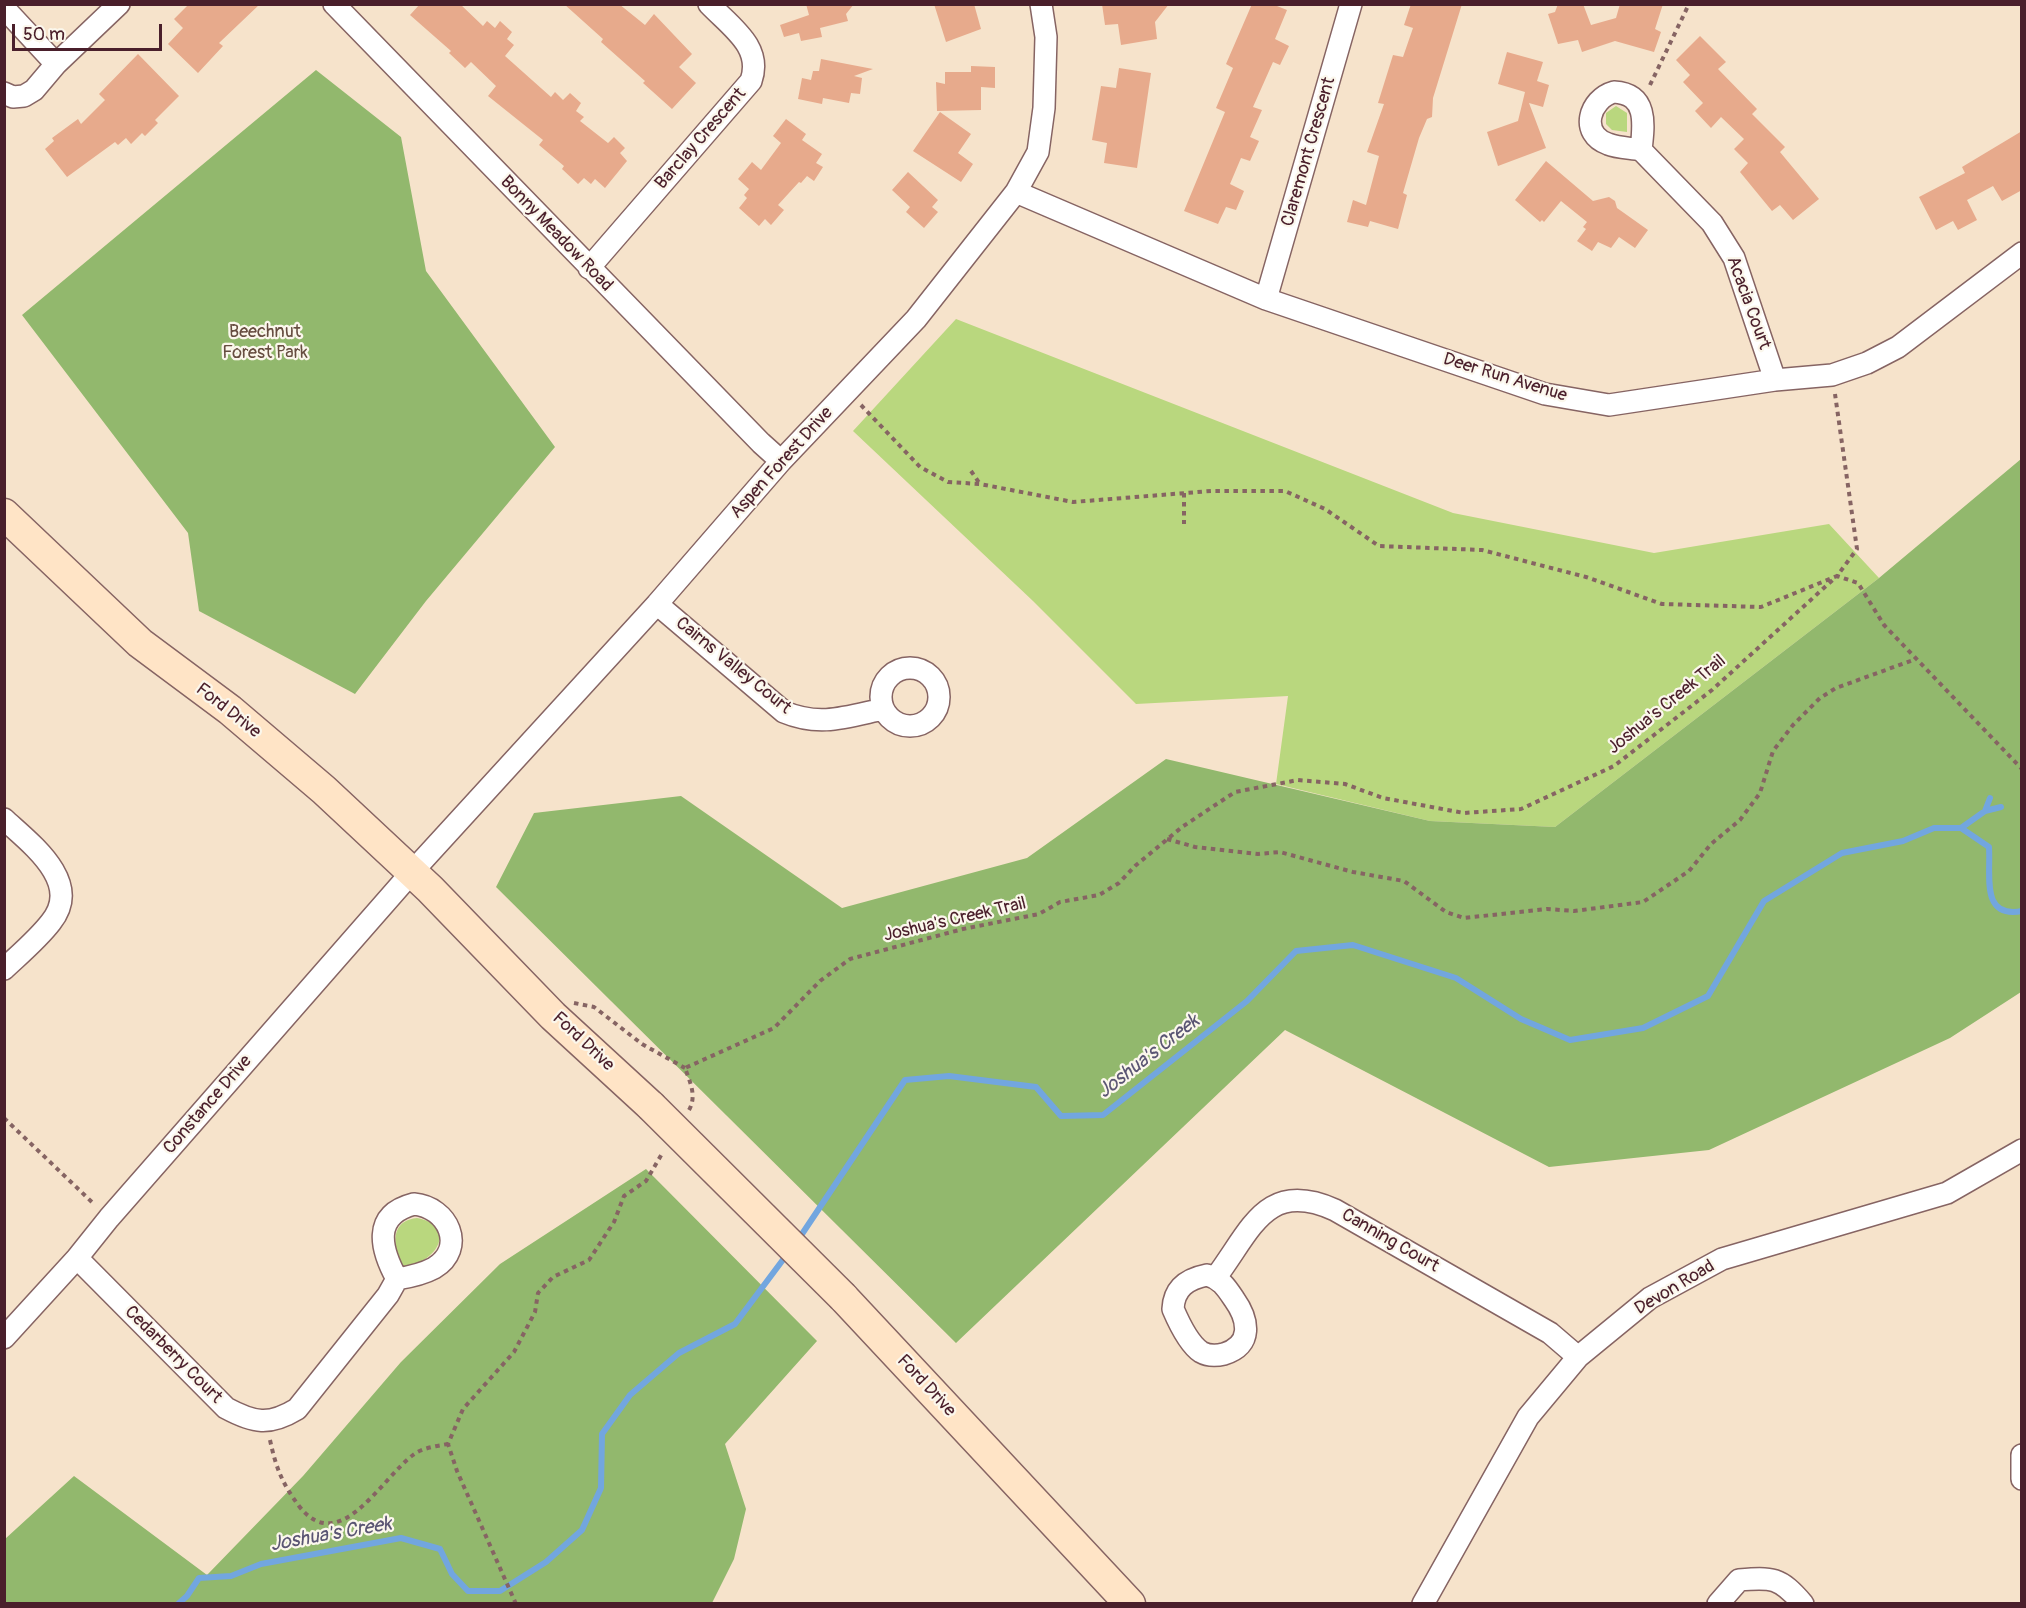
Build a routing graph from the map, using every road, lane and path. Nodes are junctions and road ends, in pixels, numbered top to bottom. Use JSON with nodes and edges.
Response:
{"nodes":[{"id":1,"x":119,"y":4,"type":"edge"},
{"id":2,"x":334,"y":4,"type":"edge"},
{"id":3,"x":709,"y":4,"type":"edge"},
{"id":4,"x":1041,"y":4,"type":"edge"},
{"id":5,"x":1351,"y":4,"type":"edge"},
{"id":6,"x":1689,"y":4,"type":"edge"},
{"id":7,"x":4,"y":8,"type":"edge"},
{"id":8,"x":56,"y":64,"type":"junction"},
{"id":9,"x":1650,"y":85,"type":"dead end"},
{"id":10,"x":4,"y":93,"type":"edge"},
{"id":11,"x":1641,"y":150,"type":"dead end"},
{"id":12,"x":1016,"y":192,"type":"junction"},
{"id":13,"x":2022,"y":253,"type":"edge"},
{"id":14,"x":589,"y":268,"type":"junction"},
{"id":15,"x":1266,"y":299,"type":"junction"},
{"id":16,"x":1832,"y":375,"type":"junction"},
{"id":17,"x":1775,"y":380,"type":"junction"},
{"id":18,"x":848,"y":391,"type":"junction"},
{"id":19,"x":781,"y":461,"type":"junction"},
{"id":20,"x":971,"y":471,"type":"dead end"},
{"id":21,"x":980,"y":484,"type":"junction"},
{"id":22,"x":1184,"y":493,"type":"junction"},
{"id":23,"x":4,"y":514,"type":"edge"},
{"id":24,"x":1184,"y":524,"type":"dead end"},
{"id":25,"x":1837,"y":576,"type":"junction"},
{"id":26,"x":657,"y":604,"type":"junction"},
{"id":27,"x":1916,"y":659,"type":"junction"},
{"id":28,"x":883,"y":709,"type":"dead end"},
{"id":29,"x":2022,"y":769,"type":"edge"},
{"id":30,"x":4,"y":819,"type":"edge"},
{"id":31,"x":1167,"y":839,"type":"junction"},
{"id":32,"x":412,"y":872,"type":"junction"},
{"id":33,"x":4,"y":969,"type":"edge"},
{"id":34,"x":553,"y":1016,"type":"junction"},
{"id":35,"x":685,"y":1068,"type":"junction"},
{"id":36,"x":687,"y":1113,"type":"dead end"},
{"id":37,"x":4,"y":1118,"type":"edge"},
{"id":38,"x":669,"y":1142,"type":"dead end"},
{"id":39,"x":2022,"y":1150,"type":"edge"},
{"id":40,"x":109,"y":1218,"type":"junction"},
{"id":41,"x":77,"y":1258,"type":"junction"},
{"id":42,"x":1216,"y":1277,"type":"dead end"},
{"id":43,"x":397,"y":1280,"type":"dead end"},
{"id":44,"x":4,"y":1338,"type":"edge"},
{"id":45,"x":1578,"y":1357,"type":"junction"},
{"id":46,"x":265,"y":1422,"type":"junction"},
{"id":47,"x":448,"y":1444,"type":"junction"},
{"id":48,"x":2022,"y":1455,"type":"edge"},
{"id":49,"x":2022,"y":1479,"type":"edge"},
{"id":50,"x":516,"y":1604,"type":"edge"},
{"id":51,"x":1130,"y":1604,"type":"edge"},
{"id":52,"x":1424,"y":1604,"type":"edge"},
{"id":53,"x":1718,"y":1604,"type":"edge"},
{"id":54,"x":1803,"y":1604,"type":"edge"}],
"edges":[{"from":1,"to":8,"type":"street"},
{"from":2,"to":14,"type":"street","name":"Bonny Meadow Road"},
{"from":3,"to":14,"type":"street","name":"Barclay Crescent"},
{"from":4,"to":12,"type":"street","name":"Aspen Forest Drive"},
{"from":5,"to":15,"type":"street","name":"Claremont Crescent"},
{"from":6,"to":9,"type":"path"},
{"from":7,"to":8,"type":"street"},
{"from":8,"to":10,"type":"street"},
{"from":11,"to":17,"type":"street","name":"Acacia Court"},
{"from":12,"to":15,"type":"street","name":"Deer Run Avenue"},
{"from":12,"to":18,"type":"street","name":"Aspen Forest Drive"},
{"from":13,"to":16,"type":"street","name":"Deer Run Avenue"},
{"from":14,"to":19,"type":"street","name":"Bonny Meadow Road"},
{"from":15,"to":17,"type":"street","name":"Deer Run Avenue"},
{"from":16,"to":17,"type":"street","name":"Deer Run Avenue"},
{"from":16,"to":25,"type":"path","name":"Joshua's Creek Trail"},
{"from":18,"to":19,"type":"street","name":"Aspen Forest Drive"},
{"from":18,"to":21,"type":"path"},
{"from":19,"to":26,"type":"street","name":"Aspen Forest Drive"},
{"from":20,"to":21,"type":"path"},
{"from":21,"to":22,"type":"path"},
{"from":22,"to":24,"type":"path"},
{"from":22,"to":25,"type":"path"},
{"from":23,"to":32,"type":"main road","name":"Ford Drive"},
{"from":25,"to":27,"type":"path"},
{"from":25,"to":31,"type":"path","name":"Joshua's Creek Trail"},
{"from":26,"to":28,"type":"street","name":"Cairns Valley Court"},
{"from":26,"to":32,"type":"street","name":"Aspen Forest Drive"},
{"from":27,"to":29,"type":"path"},
{"from":27,"to":31,"type":"path"},
{"from":30,"to":33,"type":"street"},
{"from":31,"to":35,"type":"path","name":"Joshua's Creek Trail"},
{"from":32,"to":34,"type":"main road","name":"Ford Drive"},
{"from":32,"to":40,"type":"street","name":"Constance Drive"},
{"from":34,"to":35,"type":"path"},
{"from":34,"to":51,"type":"main road","name":"Ford Drive","bridge":true},
{"from":35,"to":36,"type":"path"},
{"from":37,"to":40,"type":"path"},
{"from":38,"to":47,"type":"path"},
{"from":39,"to":45,"type":"street","name":"Devon Road"},
{"from":40,"to":41,"type":"street","name":"Constance Drive"},
{"from":41,"to":44,"type":"street","name":"Constance Drive"},
{"from":41,"to":46,"type":"street","name":"Cedarberry Court"},
{"from":42,"to":45,"type":"street","name":"Canning Court"},
{"from":43,"to":46,"type":"street"},
{"from":45,"to":52,"type":"street","name":"Devon Road"},
{"from":46,"to":47,"type":"path"},
{"from":47,"to":50,"type":"path"},
{"from":48,"to":49,"type":"street"},
{"from":53,"to":54,"type":"street"}]}
